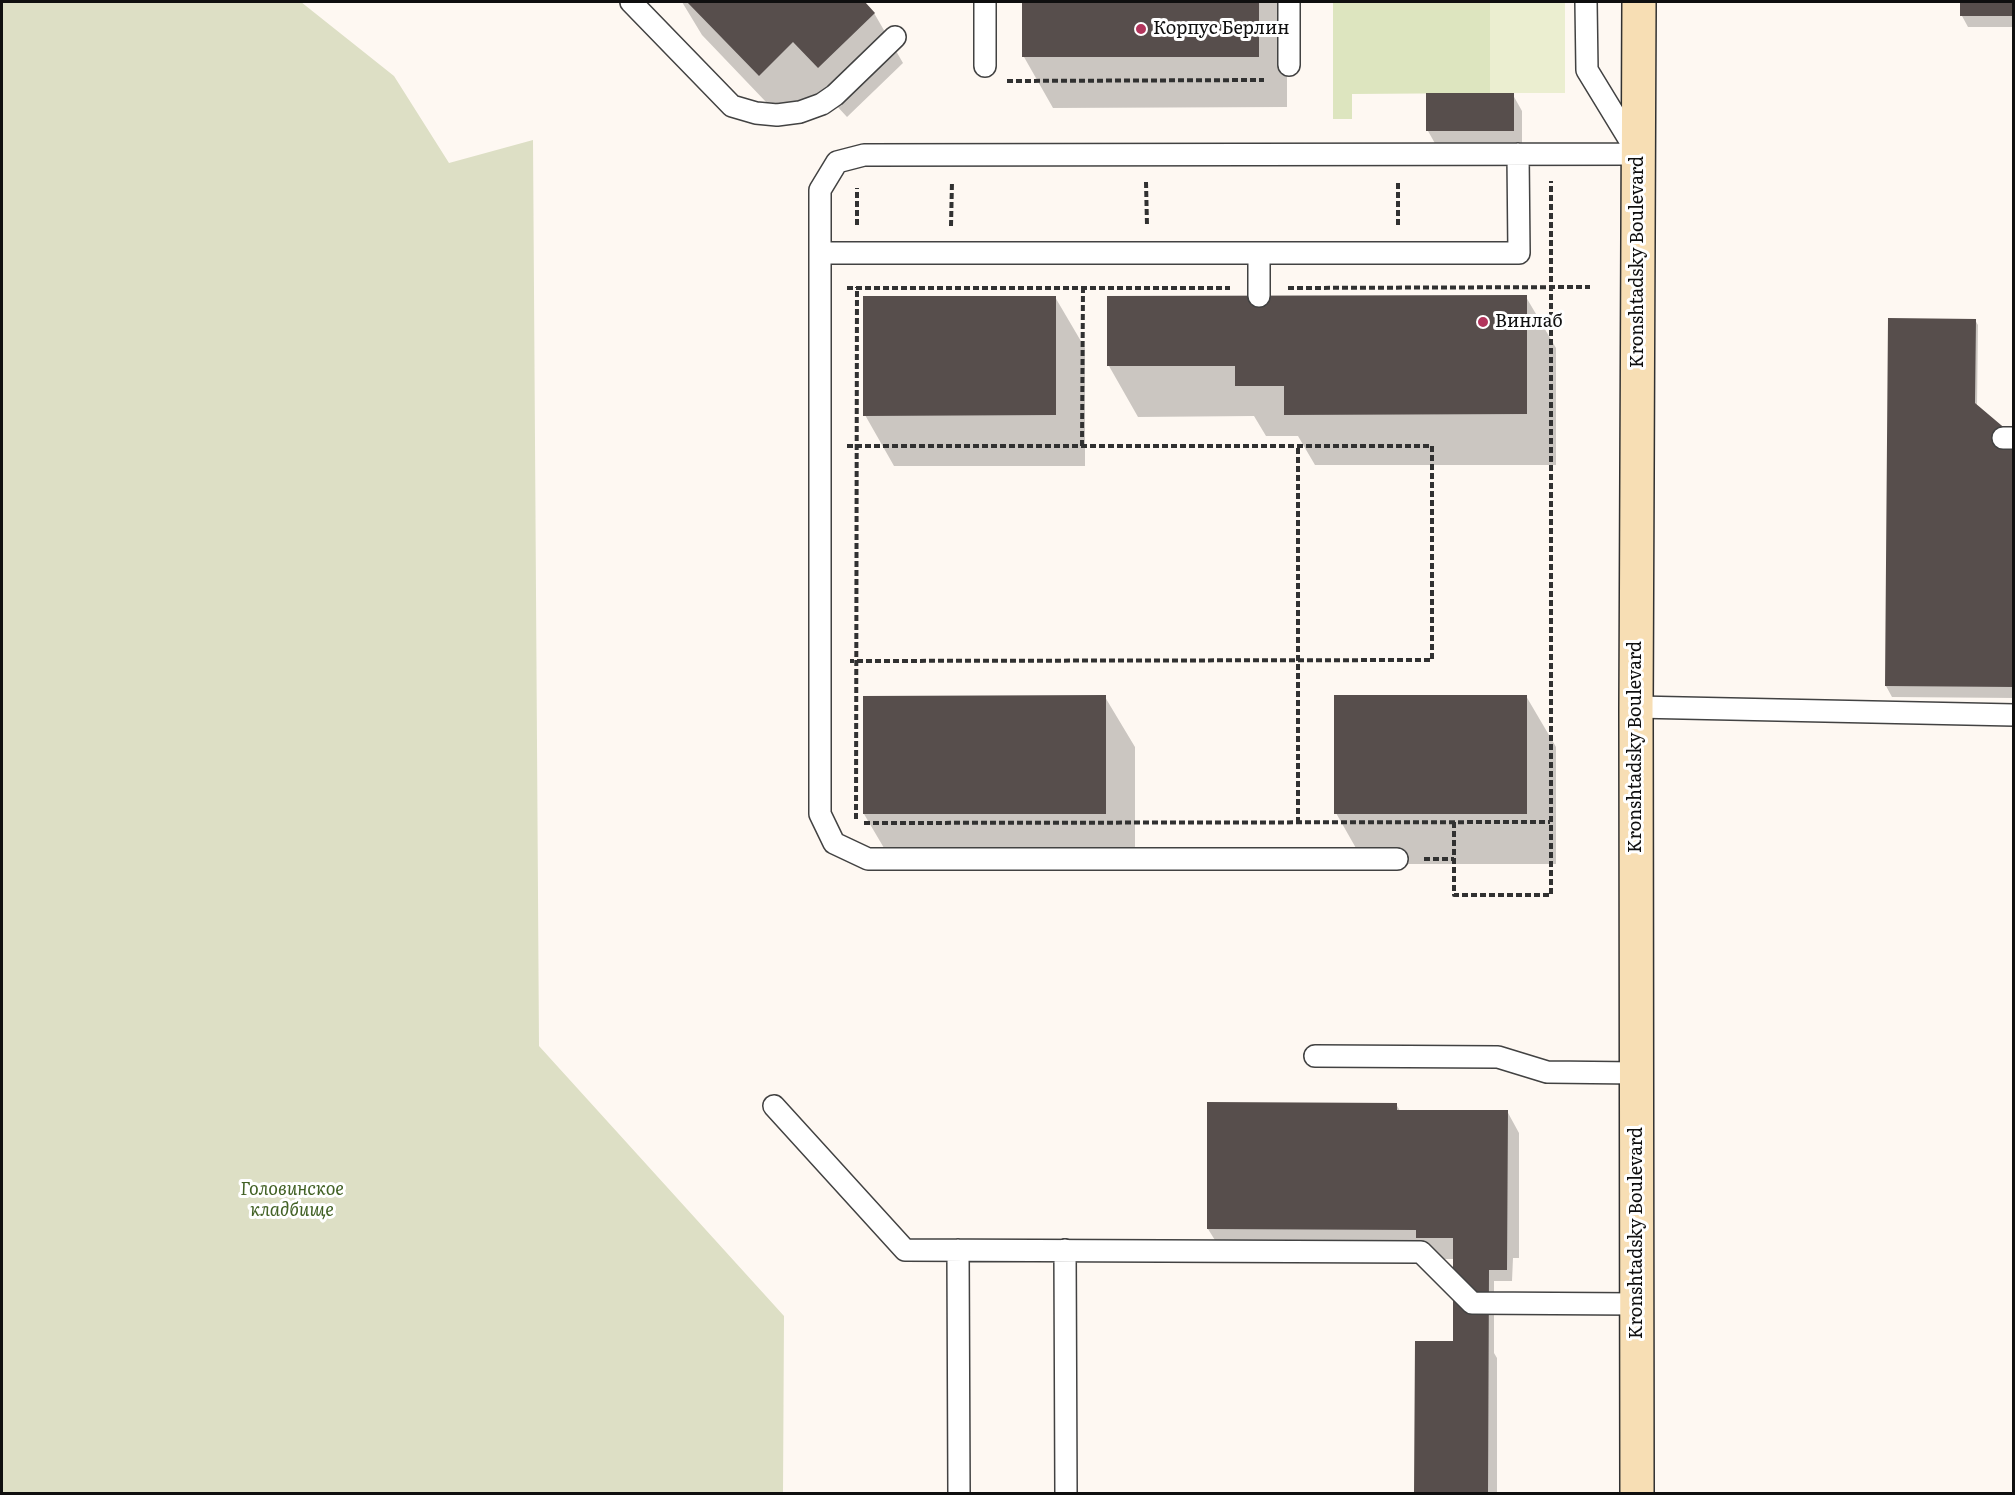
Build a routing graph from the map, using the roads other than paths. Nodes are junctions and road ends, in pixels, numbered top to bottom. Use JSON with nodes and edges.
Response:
{"nodes":[{"id":1,"x":631,"y":2,"type":"edge"},
{"id":2,"x":985,"y":2,"type":"edge"},
{"id":3,"x":1289,"y":2,"type":"edge"},
{"id":4,"x":1586,"y":2,"type":"edge"},
{"id":5,"x":1638,"y":2,"type":"edge"},
{"id":6,"x":895,"y":37,"type":"dead end"},
{"id":7,"x":1289,"y":65,"type":"road end"},
{"id":8,"x":985,"y":66,"type":"road end"},
{"id":9,"x":1518,"y":154,"type":"junction"},
{"id":10,"x":1638,"y":154,"type":"junction"},
{"id":11,"x":820,"y":253,"type":"junction"},
{"id":12,"x":1259,"y":253,"type":"junction"},
{"id":13,"x":1259,"y":292,"type":"road end"},
{"id":14,"x":1636,"y":707,"type":"junction"},
{"id":15,"x":2013,"y":715,"type":"edge"},
{"id":16,"x":1397,"y":859,"type":"dead end"},
{"id":17,"x":1316,"y":1056,"type":"dead end"},
{"id":18,"x":1637,"y":1073,"type":"junction"},
{"id":19,"x":774,"y":1106,"type":"dead end"},
{"id":20,"x":958,"y":1250,"type":"junction"},
{"id":21,"x":1065,"y":1250,"type":"junction"},
{"id":22,"x":1636,"y":1304,"type":"junction"},
{"id":23,"x":959,"y":1494,"type":"edge"},
{"id":24,"x":1066,"y":1494,"type":"edge"},
{"id":25,"x":1637,"y":1494,"type":"edge"}],
"edges":[{"from":1,"to":6,"type":"lane"},
{"from":2,"to":8,"type":"lane"},
{"from":3,"to":7,"type":"lane"},
{"from":4,"to":10,"type":"lane"},
{"from":5,"to":10,"type":"street","name":"Kronshtadsky Boulevard"},
{"from":9,"to":10,"type":"lane"},
{"from":9,"to":11,"type":"lane"},
{"from":9,"to":12,"type":"lane"},
{"from":10,"to":14,"type":"street","name":"Kronshtadsky Boulevard"},
{"from":11,"to":12,"type":"lane"},
{"from":11,"to":16,"type":"lane"},
{"from":12,"to":13,"type":"lane"},
{"from":14,"to":15,"type":"lane"},
{"from":14,"to":18,"type":"street","name":"Kronshtadsky Boulevard"},
{"from":17,"to":18,"type":"lane"},
{"from":18,"to":22,"type":"street","name":"Kronshtadsky Boulevard"},
{"from":19,"to":20,"type":"lane"},
{"from":20,"to":21,"type":"lane"},
{"from":20,"to":23,"type":"lane"},
{"from":21,"to":22,"type":"lane"},
{"from":21,"to":24,"type":"lane"},
{"from":22,"to":25,"type":"street","name":"Kronshtadsky Boulevard"}]}
